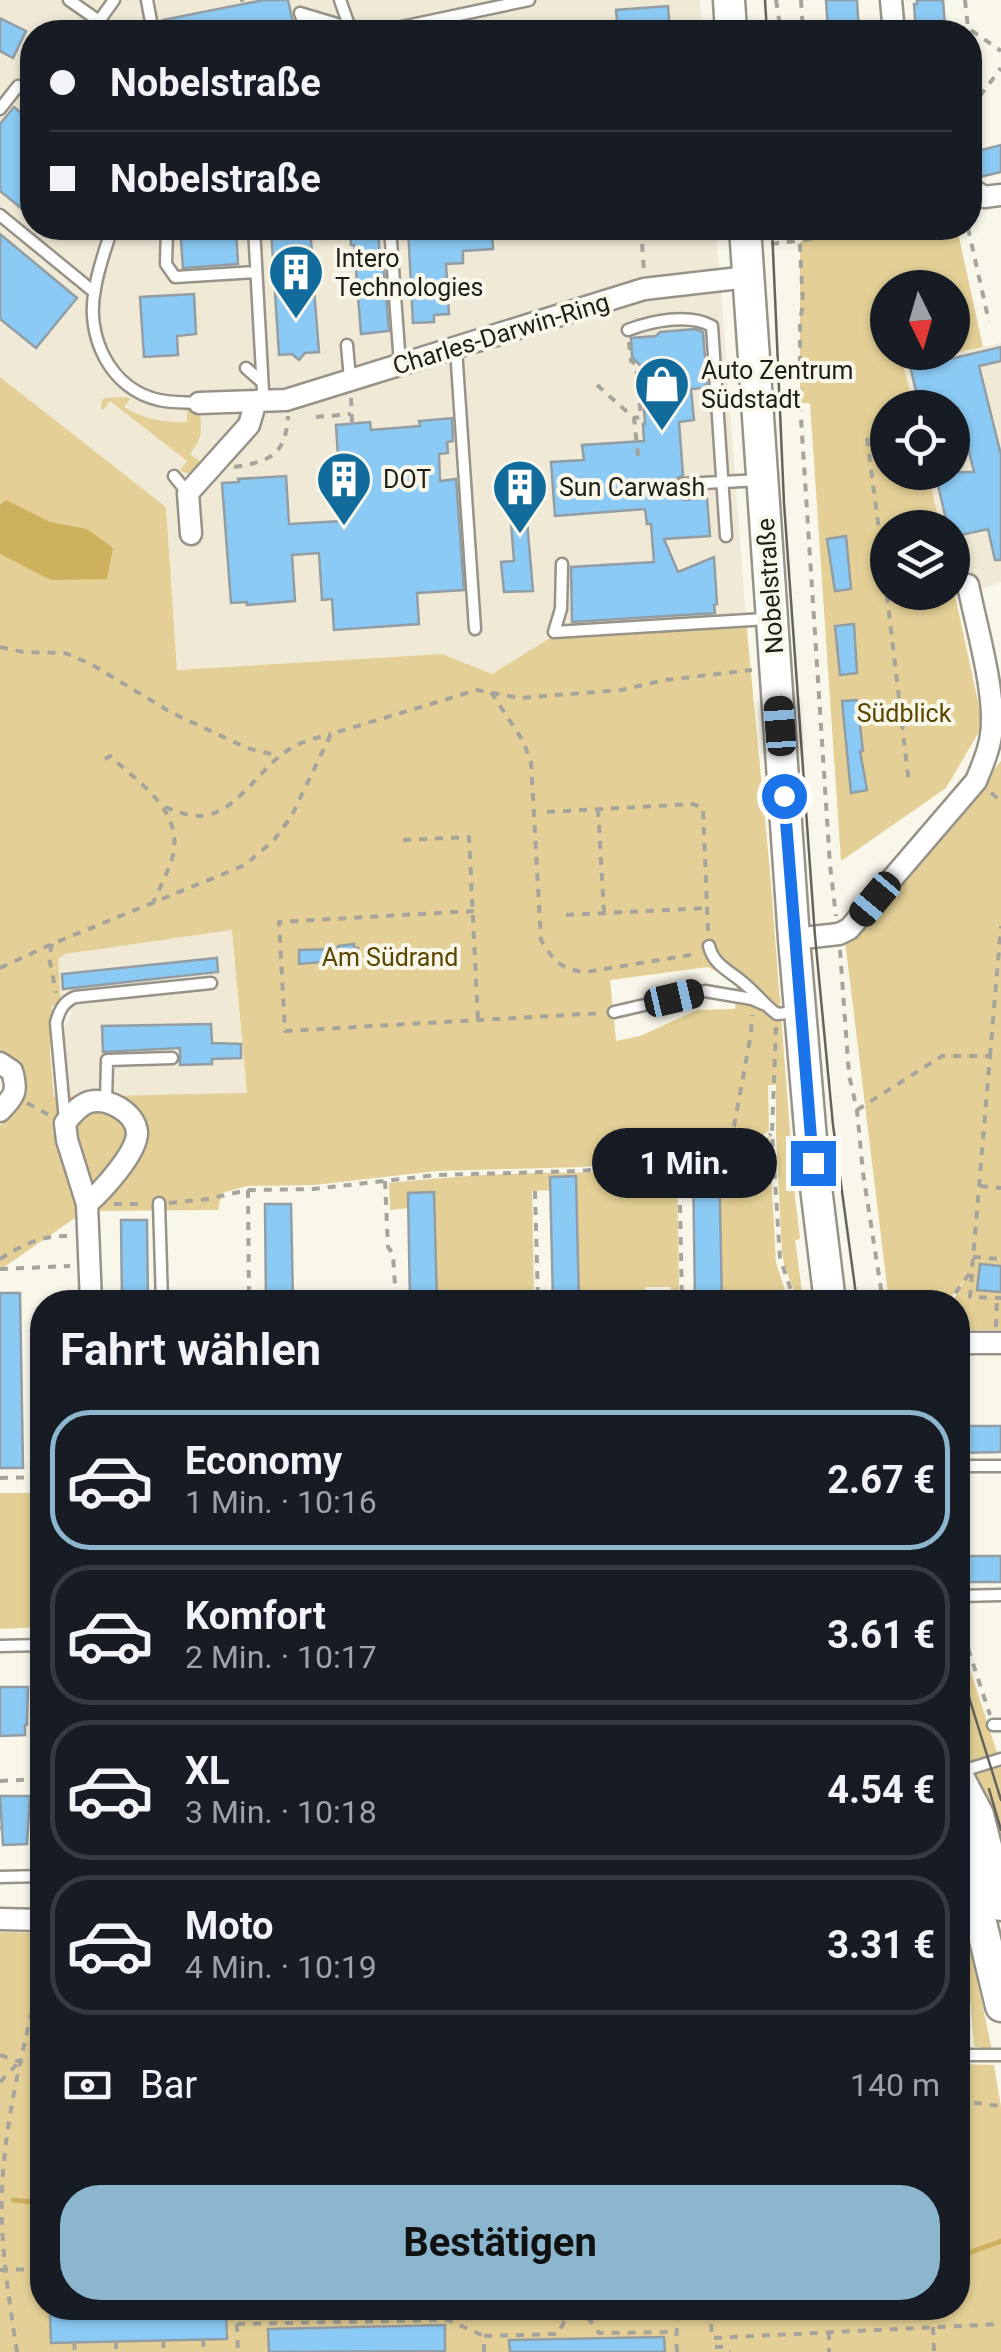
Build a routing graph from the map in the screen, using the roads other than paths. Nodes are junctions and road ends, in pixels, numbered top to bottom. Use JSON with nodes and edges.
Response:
{"nodes":[{"id":1,"x":69,"y":0,"type":"edge"},
{"id":2,"x":147,"y":0,"type":"edge"},
{"id":3,"x":530,"y":0,"type":"edge"},
{"id":4,"x":150,"y":18,"type":"edge"},
{"id":5,"x":98,"y":20,"type":"edge"},
{"id":6,"x":303,"y":20,"type":"edge"},
{"id":7,"x":321,"y":20,"type":"edge"},
{"id":8,"x":435,"y":20,"type":"edge"},
{"id":9,"x":20,"y":87,"type":"edge"},
{"id":10,"x":0,"y":109,"type":"edge"},
{"id":11,"x":0,"y":215,"type":"edge"},
{"id":12,"x":20,"y":231,"type":"edge"},
{"id":13,"x":31,"y":240,"type":"edge"},
{"id":14,"x":109,"y":240,"type":"edge"},
{"id":15,"x":167,"y":240,"type":"edge"},
{"id":16,"x":255,"y":240,"type":"edge"},
{"id":17,"x":391,"y":240,"type":"edge"},
{"id":18,"x":745,"y":240,"type":"edge"},
{"id":19,"x":256,"y":272,"type":"junction"},
{"id":20,"x":748,"y":277,"type":"junction"},
{"id":21,"x":94,"y":292,"type":"junction"},
{"id":22,"x":628,"y":330,"type":"road end"},
{"id":23,"x":346,"y":345,"type":"dead end"},
{"id":24,"x":456,"y":348,"type":"junction"},
{"id":25,"x":400,"y":365,"type":"junction"},
{"id":26,"x":246,"y":368,"type":"dead end"},
{"id":27,"x":350,"y":380,"type":"junction"},
{"id":28,"x":260,"y":392,"type":"junction"},
{"id":29,"x":199,"y":403,"type":"joint"},
{"id":30,"x":762,"y":480,"type":"junction"},
{"id":31,"x":722,"y":482,"type":"junction"},
{"id":32,"x":684,"y":484,"type":"dead end"},
{"id":33,"x":191,"y":534,"type":"dead end"},
{"id":34,"x":726,"y":536,"type":"dead end"},
{"id":35,"x":562,"y":564,"type":"dead end"},
{"id":36,"x":970,"y":595,"type":"edge"},
{"id":37,"x":772,"y":618,"type":"junction"},
{"id":38,"x":475,"y":629,"type":"dead end"},
{"id":39,"x":794,"y":939,"type":"junction"},
{"id":40,"x":710,"y":949,"type":"road end"},
{"id":41,"x":210,"y":983,"type":"dead end"},
{"id":42,"x":757,"y":1001,"type":"junction"},
{"id":43,"x":614,"y":1012,"type":"road end"},
{"id":44,"x":800,"y":1012,"type":"junction"},
{"id":45,"x":172,"y":1058,"type":"dead end"},
{"id":46,"x":0,"y":1064,"type":"edge"},
{"id":47,"x":106,"y":1102,"type":"junction"},
{"id":48,"x":7,"y":1104,"type":"edge"},
{"id":49,"x":65,"y":1123,"type":"junction"},
{"id":50,"x":158,"y":1203,"type":"road end"},
{"id":51,"x":96,"y":1204,"type":"junction"},
{"id":52,"x":91,"y":1290,"type":"edge"},
{"id":53,"x":162,"y":1290,"type":"edge"},
{"id":54,"x":829,"y":1290,"type":"edge"},
{"id":55,"x":970,"y":1343,"type":"edge"},
{"id":56,"x":998,"y":1343,"type":"edge"},
{"id":57,"x":970,"y":1466,"type":"edge"},
{"id":58,"x":1001,"y":1466,"type":"edge"},
{"id":59,"x":970,"y":1596,"type":"edge"},
{"id":60,"x":1001,"y":1596,"type":"edge"},
{"id":61,"x":30,"y":1645,"type":"edge"},
{"id":62,"x":0,"y":1646,"type":"edge"},
{"id":63,"x":1001,"y":1759,"type":"edge"},
{"id":64,"x":970,"y":1771,"type":"edge"},
{"id":65,"x":970,"y":1799,"type":"edge"},
{"id":66,"x":970,"y":1864,"type":"edge"},
{"id":67,"x":30,"y":1876,"type":"edge"},
{"id":68,"x":0,"y":1877,"type":"edge"},
{"id":69,"x":984,"y":1908,"type":"edge"},
{"id":70,"x":0,"y":1919,"type":"edge"},
{"id":71,"x":30,"y":1920,"type":"edge"},
{"id":72,"x":1001,"y":2006,"type":"edge"},
{"id":73,"x":970,"y":2052,"type":"edge"},
{"id":74,"x":1001,"y":2054,"type":"edge"}],
"edges":[{"from":1,"to":5,"type":"lane"},
{"from":2,"to":4,"type":"lane"},
{"from":3,"to":8,"type":"lane"},
{"from":6,"to":7,"type":"lane"},
{"from":9,"to":10,"type":"lane"},
{"from":11,"to":12,"type":"lane"},
{"from":13,"to":21,"type":"lane"},
{"from":14,"to":21,"type":"lane"},
{"from":15,"to":19,"type":"lane"},
{"from":16,"to":19,"type":"lane"},
{"from":17,"to":25,"type":"lane"},
{"from":18,"to":20,"type":"main road","name":"Nobelstraße"},
{"from":19,"to":28,"type":"lane"},
{"from":20,"to":24,"type":"street","name":"Charles-Darwin-Ring"},
{"from":20,"to":30,"type":"main road","name":"Nobelstraße"},
{"from":21,"to":29,"type":"lane"},
{"from":22,"to":31,"type":"lane"},
{"from":23,"to":27,"type":"lane"},
{"from":24,"to":25,"type":"street","name":"Charles-Darwin-Ring"},
{"from":24,"to":38,"type":"lane"},
{"from":25,"to":27,"type":"street","name":"Charles-Darwin-Ring"},
{"from":26,"to":28,"type":"lane"},
{"from":27,"to":28,"type":"street","name":"Charles-Darwin-Ring"},
{"from":28,"to":29,"type":"street","name":"Charles-Darwin-Ring"},
{"from":28,"to":33,"type":"street"},
{"from":30,"to":31,"type":"lane"},
{"from":30,"to":37,"type":"main road","name":"Nobelstraße"},
{"from":31,"to":32,"type":"lane"},
{"from":31,"to":34,"type":"lane"},
{"from":35,"to":37,"type":"lane"},
{"from":36,"to":39,"type":"street"},
{"from":37,"to":39,"type":"main road","name":"Nobelstraße"},
{"from":39,"to":44,"type":"main road","name":"Nobelstraße"},
{"from":40,"to":42,"type":"lane"},
{"from":41,"to":49,"type":"lane"},
{"from":42,"to":43,"type":"lane"},
{"from":42,"to":44,"type":"lane"},
{"from":44,"to":54,"type":"main road","name":"Nobelstraße"},
{"from":45,"to":47,"type":"lane"},
{"from":46,"to":48,"type":"street"},
{"from":47,"to":49,"type":"street"},
{"from":47,"to":51,"type":"street"},
{"from":49,"to":51,"type":"street"},
{"from":50,"to":53,"type":"lane"},
{"from":51,"to":52,"type":"street"},
{"from":55,"to":56,"type":"street"},
{"from":57,"to":58,"type":"lane"},
{"from":59,"to":60,"type":"lane"},
{"from":61,"to":62,"type":"lane"},
{"from":63,"to":64,"type":"lane"},
{"from":65,"to":69,"type":"main road"},
{"from":66,"to":69,"type":"main road"},
{"from":67,"to":68,"type":"lane"},
{"from":69,"to":72,"type":"main road"},
{"from":70,"to":71,"type":"street"},
{"from":73,"to":74,"type":"lane"}]}
